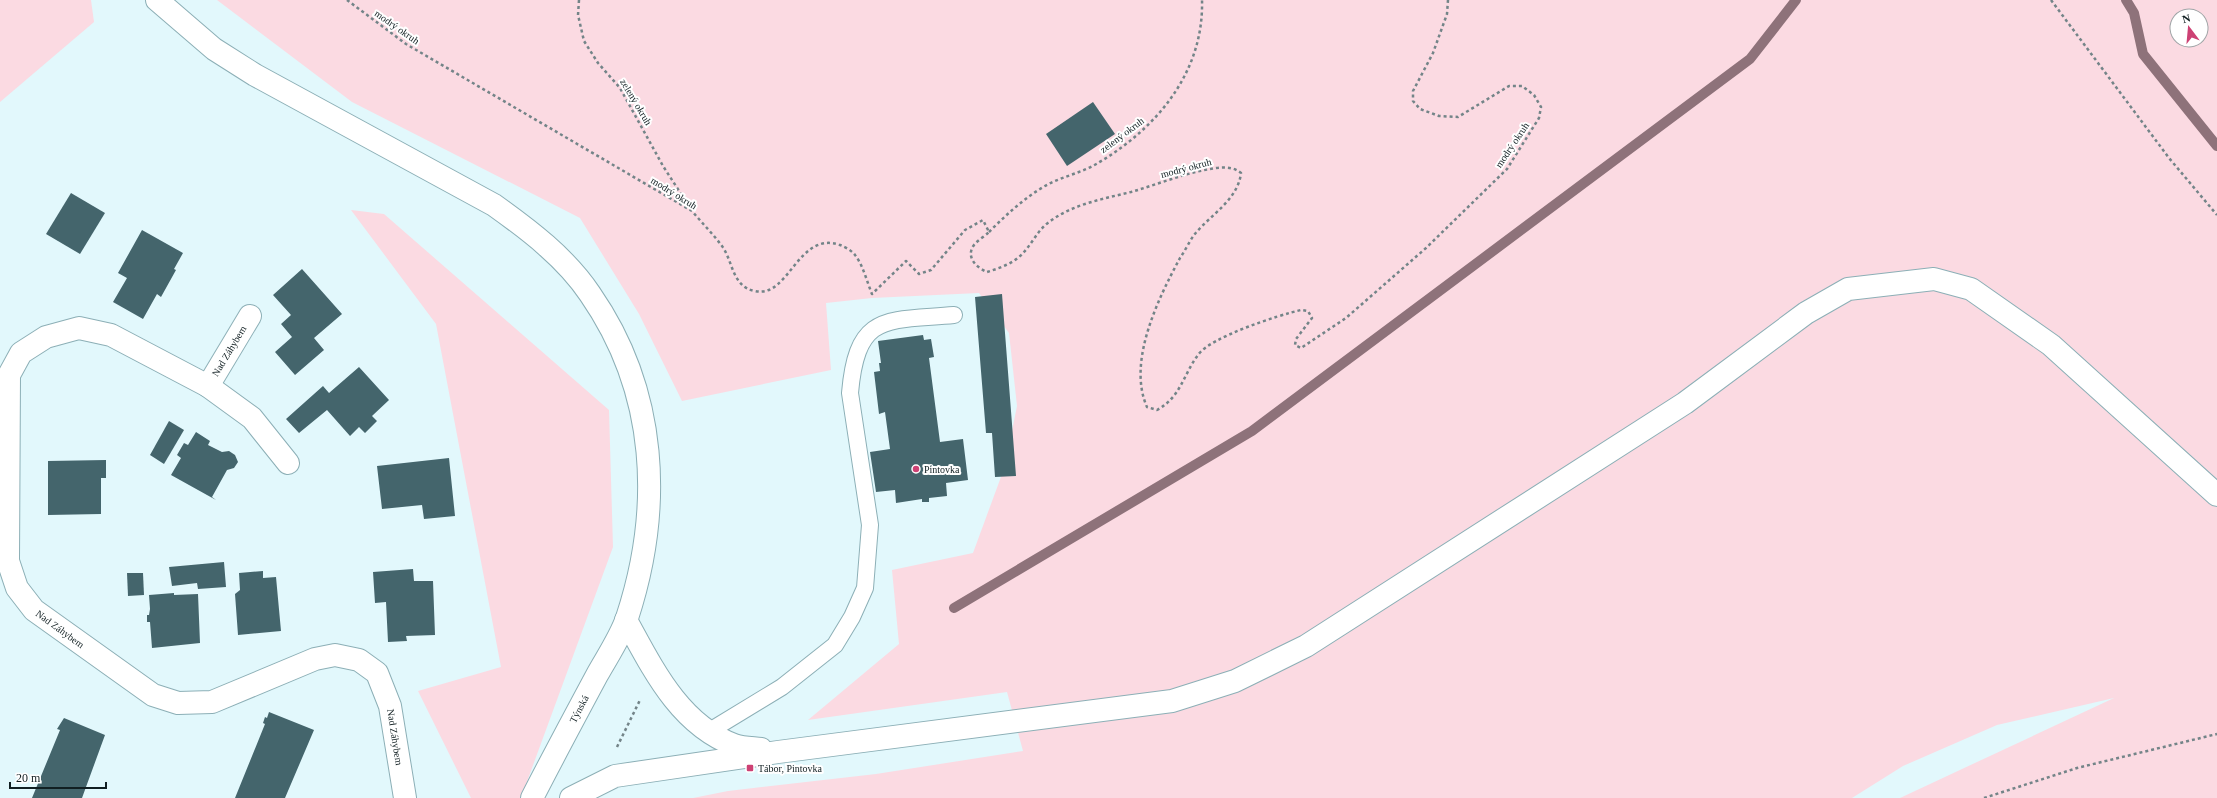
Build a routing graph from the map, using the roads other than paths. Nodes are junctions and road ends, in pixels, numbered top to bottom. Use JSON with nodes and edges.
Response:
{"nodes":[{"id":1,"x":157,"y":0,"type":"edge"},
{"id":2,"x":954,"y":315,"type":"dead end"},
{"id":3,"x":250,"y":316,"type":"dead end"},
{"id":4,"x":208,"y":386,"type":"junction"},
{"id":5,"x":288,"y":463,"type":"dead end"},
{"id":6,"x":2217,"y":495,"type":"edge"},
{"id":7,"x":626,"y":620,"type":"junction"},
{"id":8,"x":708,"y":732,"type":"junction"},
{"id":9,"x":778,"y":752,"type":"junction"},
{"id":10,"x":405,"y":798,"type":"edge"},
{"id":11,"x":532,"y":798,"type":"edge"},
{"id":12,"x":571,"y":798,"type":"edge"}],
"edges":[{"from":1,"to":7,"type":"street","name":"Týnská"},
{"from":2,"to":8,"type":"lane"},
{"from":3,"to":4,"type":"street","name":"Nad Záhybem"},
{"from":4,"to":5,"type":"street","name":"Nad Záhybem"},
{"from":4,"to":10,"type":"street","name":"Nad Záhybem"},
{"from":6,"to":9,"type":"street"},
{"from":7,"to":8,"type":"street"},
{"from":7,"to":11,"type":"street","name":"Týnská"},
{"from":8,"to":9,"type":"street"},
{"from":9,"to":12,"type":"street"}]}
